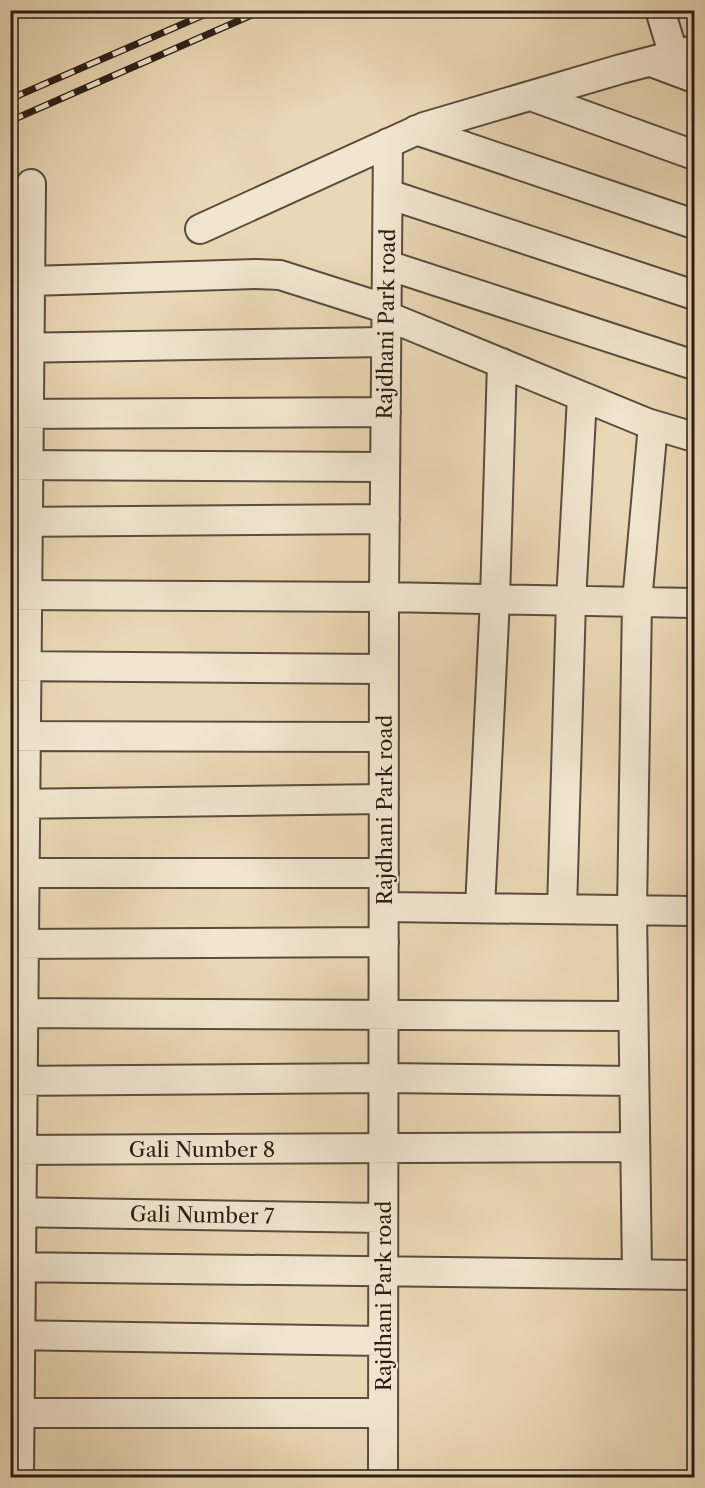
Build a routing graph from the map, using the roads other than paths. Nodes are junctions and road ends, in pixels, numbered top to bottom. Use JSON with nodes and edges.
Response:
{"nodes":[{"id":1,"x":660,"y":10,"type":"edge"},
{"id":2,"x":673,"y":56,"type":"edge"},
{"id":3,"x":694,"y":78,"type":"edge"},
{"id":4,"x":531,"y":96,"type":"junction"},
{"id":5,"x":416,"y":130,"type":"junction"},
{"id":6,"x":388,"y":143,"type":"junction"},
{"id":7,"x":694,"y":155,"type":"edge"},
{"id":8,"x":31,"y":184,"type":"dead end"},
{"id":9,"x":388,"y":194,"type":"junction"},
{"id":10,"x":694,"y":224,"type":"edge"},
{"id":11,"x":200,"y":229,"type":"dead end"},
{"id":12,"x":387,"y":265,"type":"junction"},
{"id":13,"x":30,"y":281,"type":"junction"},
{"id":14,"x":694,"y":295,"type":"edge"},
{"id":15,"x":387,"y":322,"type":"junction"},
{"id":16,"x":20,"y":348,"type":"edge"},
{"id":17,"x":502,"y":363,"type":"junction"},
{"id":18,"x":694,"y":365,"type":"edge"},
{"id":19,"x":582,"y":397,"type":"junction"},
{"id":20,"x":386,"y":412,"type":"junction"},
{"id":21,"x":20,"y":413,"type":"edge"},
{"id":22,"x":653,"y":424,"type":"junction"},
{"id":23,"x":694,"y":437,"type":"edge"},
{"id":24,"x":20,"y":464,"type":"edge"},
{"id":25,"x":385,"y":467,"type":"junction"},
{"id":26,"x":385,"y":519,"type":"junction"},
{"id":27,"x":19,"y":522,"type":"edge"},
{"id":28,"x":19,"y":595,"type":"edge"},
{"id":29,"x":384,"y":597,"type":"junction"},
{"id":30,"x":495,"y":599,"type":"junction"},
{"id":31,"x":571,"y":601,"type":"junction"},
{"id":32,"x":637,"y":602,"type":"junction"},
{"id":33,"x":694,"y":603,"type":"edge"},
{"id":34,"x":18,"y":666,"type":"edge"},
{"id":35,"x":384,"y":669,"type":"junction"},
{"id":36,"x":18,"y":736,"type":"edge"},
{"id":37,"x":384,"y":737,"type":"junction"},
{"id":38,"x":384,"y":799,"type":"junction"},
{"id":39,"x":18,"y":804,"type":"edge"},
{"id":40,"x":18,"y":873,"type":"edge"},
{"id":41,"x":384,"y":873,"type":"junction"},
{"id":42,"x":384,"y":907,"type":"junction"},
{"id":43,"x":480,"y":908,"type":"junction"},
{"id":44,"x":562,"y":909,"type":"junction"},
{"id":45,"x":632,"y":910,"type":"junction"},
{"id":46,"x":694,"y":911,"type":"edge"},
{"id":47,"x":384,"y":942,"type":"junction"},
{"id":48,"x":17,"y":944,"type":"edge"},
{"id":49,"x":17,"y":1013,"type":"edge"},
{"id":50,"x":384,"y":1015,"type":"junction"},
{"id":51,"x":633,"y":1016,"type":"junction"},
{"id":52,"x":384,"y":1078,"type":"junction"},
{"id":53,"x":16,"y":1081,"type":"edge"},
{"id":54,"x":634,"y":1081,"type":"junction"},
{"id":55,"x":635,"y":1147,"type":"junction"},
{"id":56,"x":383,"y":1148,"type":"junction"},
{"id":57,"x":16,"y":1150,"type":"edge"},
{"id":58,"x":16,"y":1212,"type":"edge"},
{"id":59,"x":382,"y":1218,"type":"junction"},
{"id":60,"x":16,"y":1267,"type":"edge"},
{"id":61,"x":382,"y":1273,"type":"junction"},
{"id":62,"x":638,"y":1274,"type":"junction"},
{"id":63,"x":694,"y":1275,"type":"edge"},
{"id":64,"x":15,"y":1335,"type":"edge"},
{"id":65,"x":382,"y":1341,"type":"junction"},
{"id":66,"x":15,"y":1412,"type":"edge"},
{"id":67,"x":382,"y":1413,"type":"junction"},
{"id":68,"x":19,"y":1478,"type":"edge"},
{"id":69,"x":383,"y":1478,"type":"edge"}],
"edges":[{"from":1,"to":2,"type":"street"},
{"from":2,"to":3,"type":"street"},
{"from":2,"to":4,"type":"street"},
{"from":4,"to":5,"type":"street"},
{"from":4,"to":7,"type":"street"},
{"from":5,"to":6,"type":"street"},
{"from":5,"to":10,"type":"street"},
{"from":6,"to":9,"type":"street","name":"Rajdhani Park road"},
{"from":6,"to":11,"type":"street"},
{"from":8,"to":13,"type":"street"},
{"from":9,"to":12,"type":"street","name":"Rajdhani Park road"},
{"from":9,"to":14,"type":"street"},
{"from":12,"to":15,"type":"street","name":"Rajdhani Park road"},
{"from":12,"to":18,"type":"street"},
{"from":13,"to":15,"type":"street"},
{"from":13,"to":16,"type":"street"},
{"from":15,"to":16,"type":"street"},
{"from":15,"to":17,"type":"street"},
{"from":15,"to":20,"type":"street","name":"Rajdhani Park road"},
{"from":16,"to":21,"type":"street"},
{"from":17,"to":19,"type":"street"},
{"from":17,"to":30,"type":"street"},
{"from":19,"to":22,"type":"street"},
{"from":19,"to":31,"type":"street"},
{"from":20,"to":21,"type":"street"},
{"from":20,"to":25,"type":"street","name":"Rajdhani Park road"},
{"from":21,"to":24,"type":"street"},
{"from":22,"to":23,"type":"street"},
{"from":22,"to":32,"type":"street"},
{"from":24,"to":25,"type":"street"},
{"from":24,"to":27,"type":"street"},
{"from":25,"to":26,"type":"street","name":"Rajdhani Park road"},
{"from":26,"to":27,"type":"street"},
{"from":26,"to":29,"type":"street","name":"Rajdhani Park road"},
{"from":27,"to":28,"type":"street"},
{"from":28,"to":29,"type":"street"},
{"from":28,"to":34,"type":"street"},
{"from":29,"to":30,"type":"street"},
{"from":29,"to":35,"type":"street","name":"Rajdhani Park road"},
{"from":30,"to":31,"type":"street"},
{"from":30,"to":43,"type":"street"},
{"from":31,"to":32,"type":"street"},
{"from":31,"to":44,"type":"street"},
{"from":32,"to":33,"type":"street"},
{"from":32,"to":45,"type":"street"},
{"from":34,"to":35,"type":"street"},
{"from":34,"to":36,"type":"street"},
{"from":35,"to":37,"type":"street","name":"Rajdhani Park road"},
{"from":36,"to":37,"type":"street"},
{"from":36,"to":39,"type":"street"},
{"from":37,"to":38,"type":"street","name":"Rajdhani Park road"},
{"from":38,"to":39,"type":"street"},
{"from":38,"to":41,"type":"street","name":"Rajdhani Park road"},
{"from":39,"to":40,"type":"street"},
{"from":40,"to":41,"type":"street"},
{"from":40,"to":48,"type":"street"},
{"from":41,"to":42,"type":"street","name":"Rajdhani Park road"},
{"from":42,"to":43,"type":"street"},
{"from":42,"to":47,"type":"street","name":"Rajdhani Park road"},
{"from":43,"to":44,"type":"street"},
{"from":44,"to":45,"type":"street"},
{"from":45,"to":46,"type":"street"},
{"from":45,"to":51,"type":"street"},
{"from":47,"to":48,"type":"street"},
{"from":47,"to":50,"type":"street","name":"Rajdhani Park road"},
{"from":48,"to":49,"type":"street"},
{"from":49,"to":50,"type":"street"},
{"from":49,"to":53,"type":"street"},
{"from":50,"to":51,"type":"street"},
{"from":50,"to":52,"type":"street","name":"Rajdhani Park road"},
{"from":51,"to":54,"type":"street"},
{"from":52,"to":53,"type":"street"},
{"from":52,"to":54,"type":"street"},
{"from":52,"to":56,"type":"street","name":"Rajdhani Park road"},
{"from":53,"to":57,"type":"street"},
{"from":54,"to":55,"type":"street"},
{"from":55,"to":56,"type":"street","name":"Gali Number 8"},
{"from":55,"to":62,"type":"street"},
{"from":56,"to":57,"type":"street","name":"Gali Number 8"},
{"from":56,"to":59,"type":"street","name":"Rajdhani Park road"},
{"from":57,"to":58,"type":"street"},
{"from":58,"to":59,"type":"street","name":"Gali Number 7"},
{"from":58,"to":60,"type":"street"},
{"from":59,"to":61,"type":"street","name":"Rajdhani Park road"},
{"from":60,"to":61,"type":"street"},
{"from":60,"to":64,"type":"street"},
{"from":61,"to":62,"type":"street"},
{"from":61,"to":65,"type":"street","name":"Rajdhani Park road"},
{"from":62,"to":63,"type":"street"},
{"from":64,"to":65,"type":"street"},
{"from":64,"to":66,"type":"street"},
{"from":65,"to":67,"type":"street","name":"Rajdhani Park road"},
{"from":66,"to":67,"type":"street"},
{"from":66,"to":68,"type":"street"},
{"from":67,"to":69,"type":"street","name":"Rajdhani Park road"}]}
